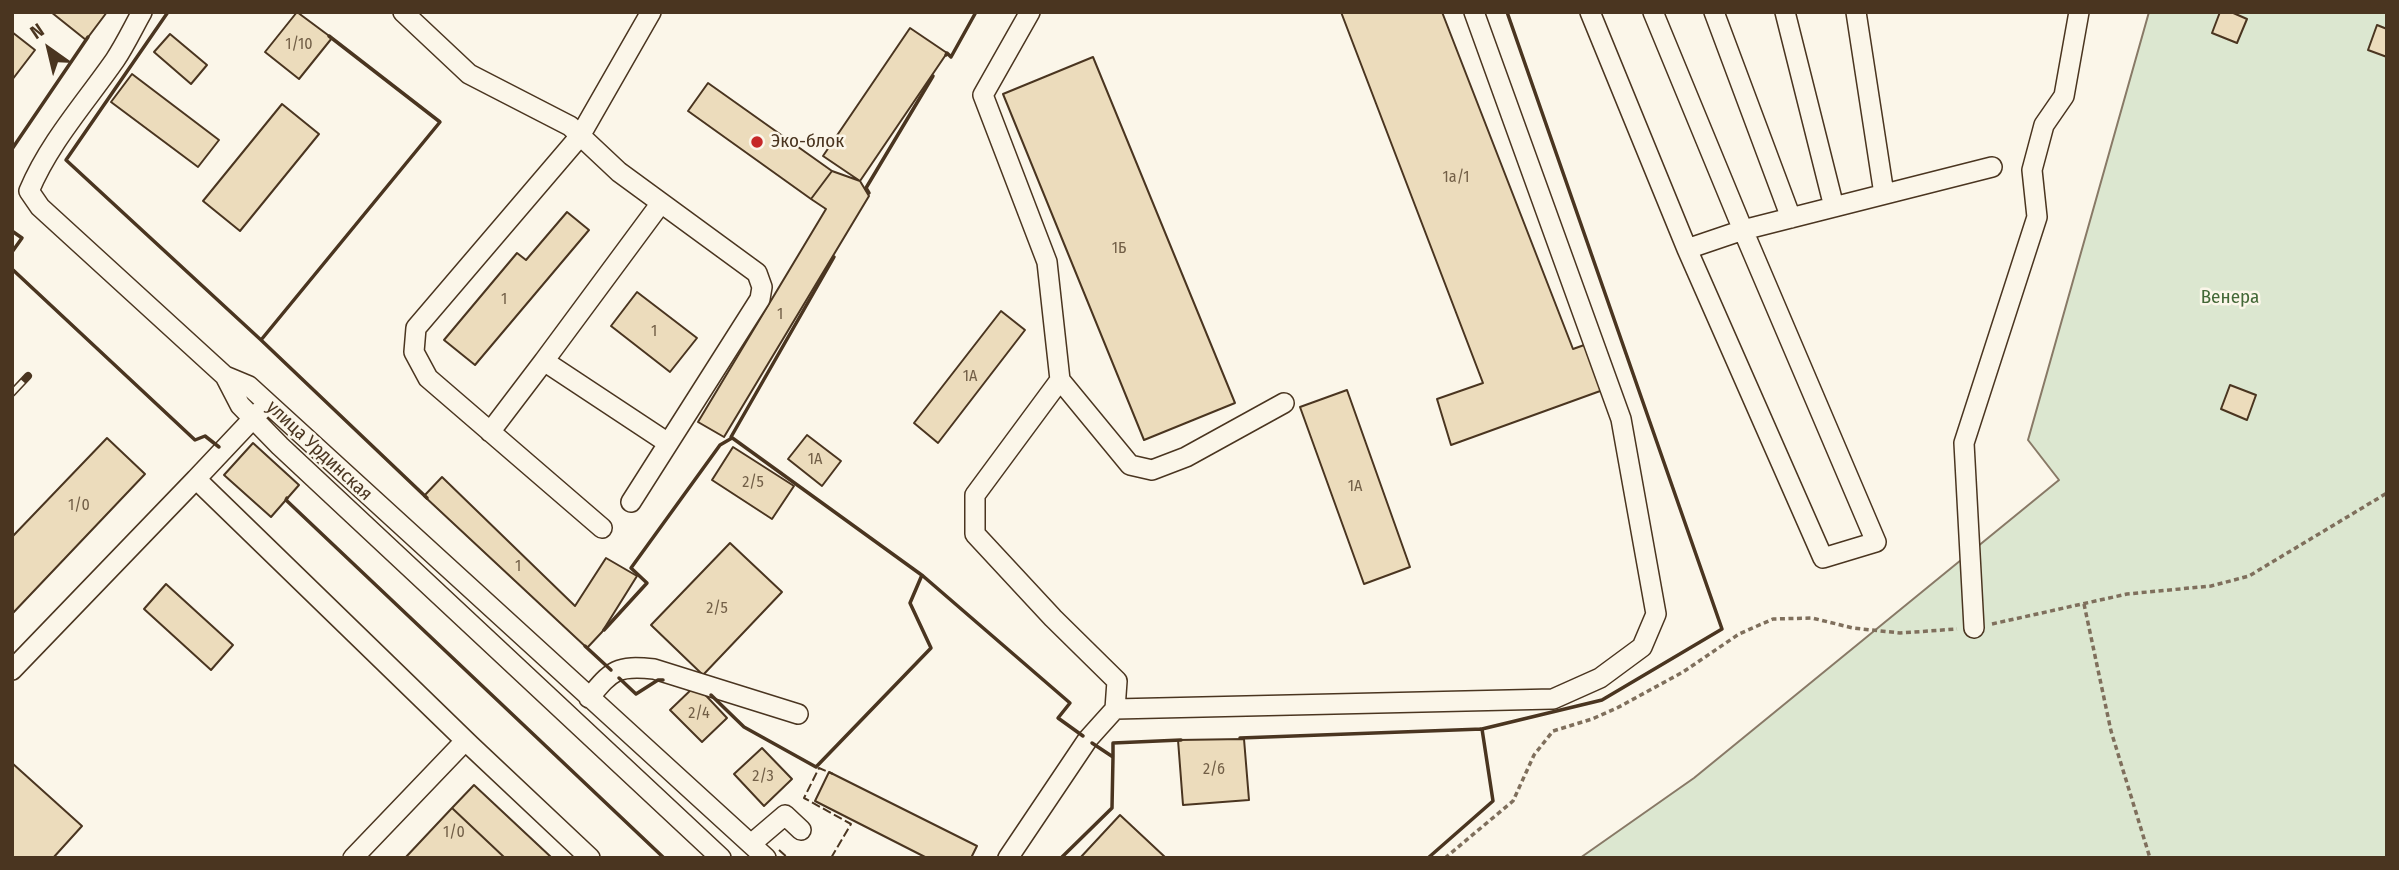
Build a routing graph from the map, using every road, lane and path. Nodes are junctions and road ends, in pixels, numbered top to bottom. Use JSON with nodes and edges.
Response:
{"nodes":[{"id":1,"x":142,"y":12,"type":"edge"},
{"id":2,"x":403,"y":12,"type":"edge"},
{"id":3,"x":652,"y":12,"type":"edge"},
{"id":4,"x":1030,"y":12,"type":"edge"},
{"id":5,"x":1474,"y":12,"type":"edge"},
{"id":6,"x":1590,"y":12,"type":"edge"},
{"id":7,"x":1653,"y":12,"type":"edge"},
{"id":8,"x":1714,"y":12,"type":"edge"},
{"id":9,"x":1785,"y":12,"type":"edge"},
{"id":10,"x":1856,"y":12,"type":"edge"},
{"id":11,"x":2079,"y":12,"type":"edge"},
{"id":12,"x":580,"y":136,"type":"junction"},
{"id":13,"x":1992,"y":167,"type":"dead end"},
{"id":14,"x":1884,"y":194,"type":"junction"},
{"id":15,"x":662,"y":203,"type":"junction"},
{"id":16,"x":1834,"y":207,"type":"junction"},
{"id":17,"x":1791,"y":218,"type":"junction"},
{"id":18,"x":1743,"y":230,"type":"junction"},
{"id":19,"x":1687,"y":249,"type":"junction"},
{"id":20,"x":544,"y":361,"type":"junction"},
{"id":21,"x":225,"y":376,"type":"junction"},
{"id":22,"x":1060,"y":380,"type":"junction"},
{"id":23,"x":267,"y":402,"type":"junction"},
{"id":24,"x":1284,"y":402,"type":"dead end"},
{"id":25,"x":255,"y":419,"type":"junction"},
{"id":26,"x":490,"y":432,"type":"junction"},
{"id":27,"x":668,"y":443,"type":"junction"},
{"id":28,"x":196,"y":479,"type":"junction"},
{"id":29,"x":2387,"y":493,"type":"edge"},
{"id":30,"x":631,"y":502,"type":"dead end"},
{"id":31,"x":603,"y":528,"type":"dead end"},
{"id":32,"x":2084,"y":604,"type":"junction"},
{"id":33,"x":1973,"y":628,"type":"junction"},
{"id":34,"x":12,"y":670,"type":"edge"},
{"id":35,"x":589,"y":698,"type":"junction"},
{"id":36,"x":1115,"y":709,"type":"junction"},
{"id":37,"x":798,"y":714,"type":"dead end"},
{"id":38,"x":465,"y":741,"type":"junction"},
{"id":39,"x":801,"y":830,"type":"dead end"},
{"id":40,"x":751,"y":844,"type":"junction"},
{"id":41,"x":353,"y":858,"type":"edge"},
{"id":42,"x":590,"y":858,"type":"edge"},
{"id":43,"x":721,"y":858,"type":"edge"},
{"id":44,"x":766,"y":858,"type":"edge"},
{"id":45,"x":1008,"y":858,"type":"edge"},
{"id":46,"x":1445,"y":858,"type":"edge"},
{"id":47,"x":2150,"y":858,"type":"edge"}],
"edges":[{"from":1,"to":21,"type":"street","name":"улица Урдинская"},
{"from":2,"to":12,"type":"street"},
{"from":3,"to":12,"type":"street"},
{"from":4,"to":22,"type":"street"},
{"from":5,"to":36,"type":"street"},
{"from":6,"to":19,"type":"street"},
{"from":7,"to":18,"type":"street"},
{"from":8,"to":17,"type":"street"},
{"from":9,"to":16,"type":"street"},
{"from":10,"to":14,"type":"street"},
{"from":11,"to":33,"type":"street"},
{"from":12,"to":15,"type":"street"},
{"from":12,"to":26,"type":"street"},
{"from":13,"to":14,"type":"street"},
{"from":14,"to":16,"type":"street"},
{"from":15,"to":20,"type":"street"},
{"from":15,"to":27,"type":"street"},
{"from":16,"to":17,"type":"street"},
{"from":17,"to":18,"type":"street"},
{"from":18,"to":19,"type":"street"},
{"from":18,"to":19,"type":"street"},
{"from":20,"to":26,"type":"street"},
{"from":20,"to":27,"type":"street"},
{"from":21,"to":23,"type":"street","name":"улица Урдинская"},
{"from":21,"to":25,"type":"street"},
{"from":22,"to":24,"type":"street"},
{"from":22,"to":36,"type":"street"},
{"from":23,"to":25,"type":"street"},
{"from":23,"to":35,"type":"street","name":"улица Урдинская"},
{"from":25,"to":28,"type":"street"},
{"from":25,"to":43,"type":"street"},
{"from":26,"to":31,"type":"street"},
{"from":27,"to":30,"type":"street"},
{"from":28,"to":34,"type":"street"},
{"from":28,"to":38,"type":"street"},
{"from":29,"to":32,"type":"path"},
{"from":32,"to":33,"type":"path"},
{"from":32,"to":47,"type":"path"},
{"from":33,"to":46,"type":"path"},
{"from":35,"to":37,"type":"street"},
{"from":35,"to":40,"type":"street","name":"улица Урдинская"},
{"from":36,"to":45,"type":"street"},
{"from":38,"to":41,"type":"street"},
{"from":38,"to":42,"type":"street"},
{"from":39,"to":40,"type":"street"},
{"from":40,"to":44,"type":"street","name":"улица Урдинская"}]}
